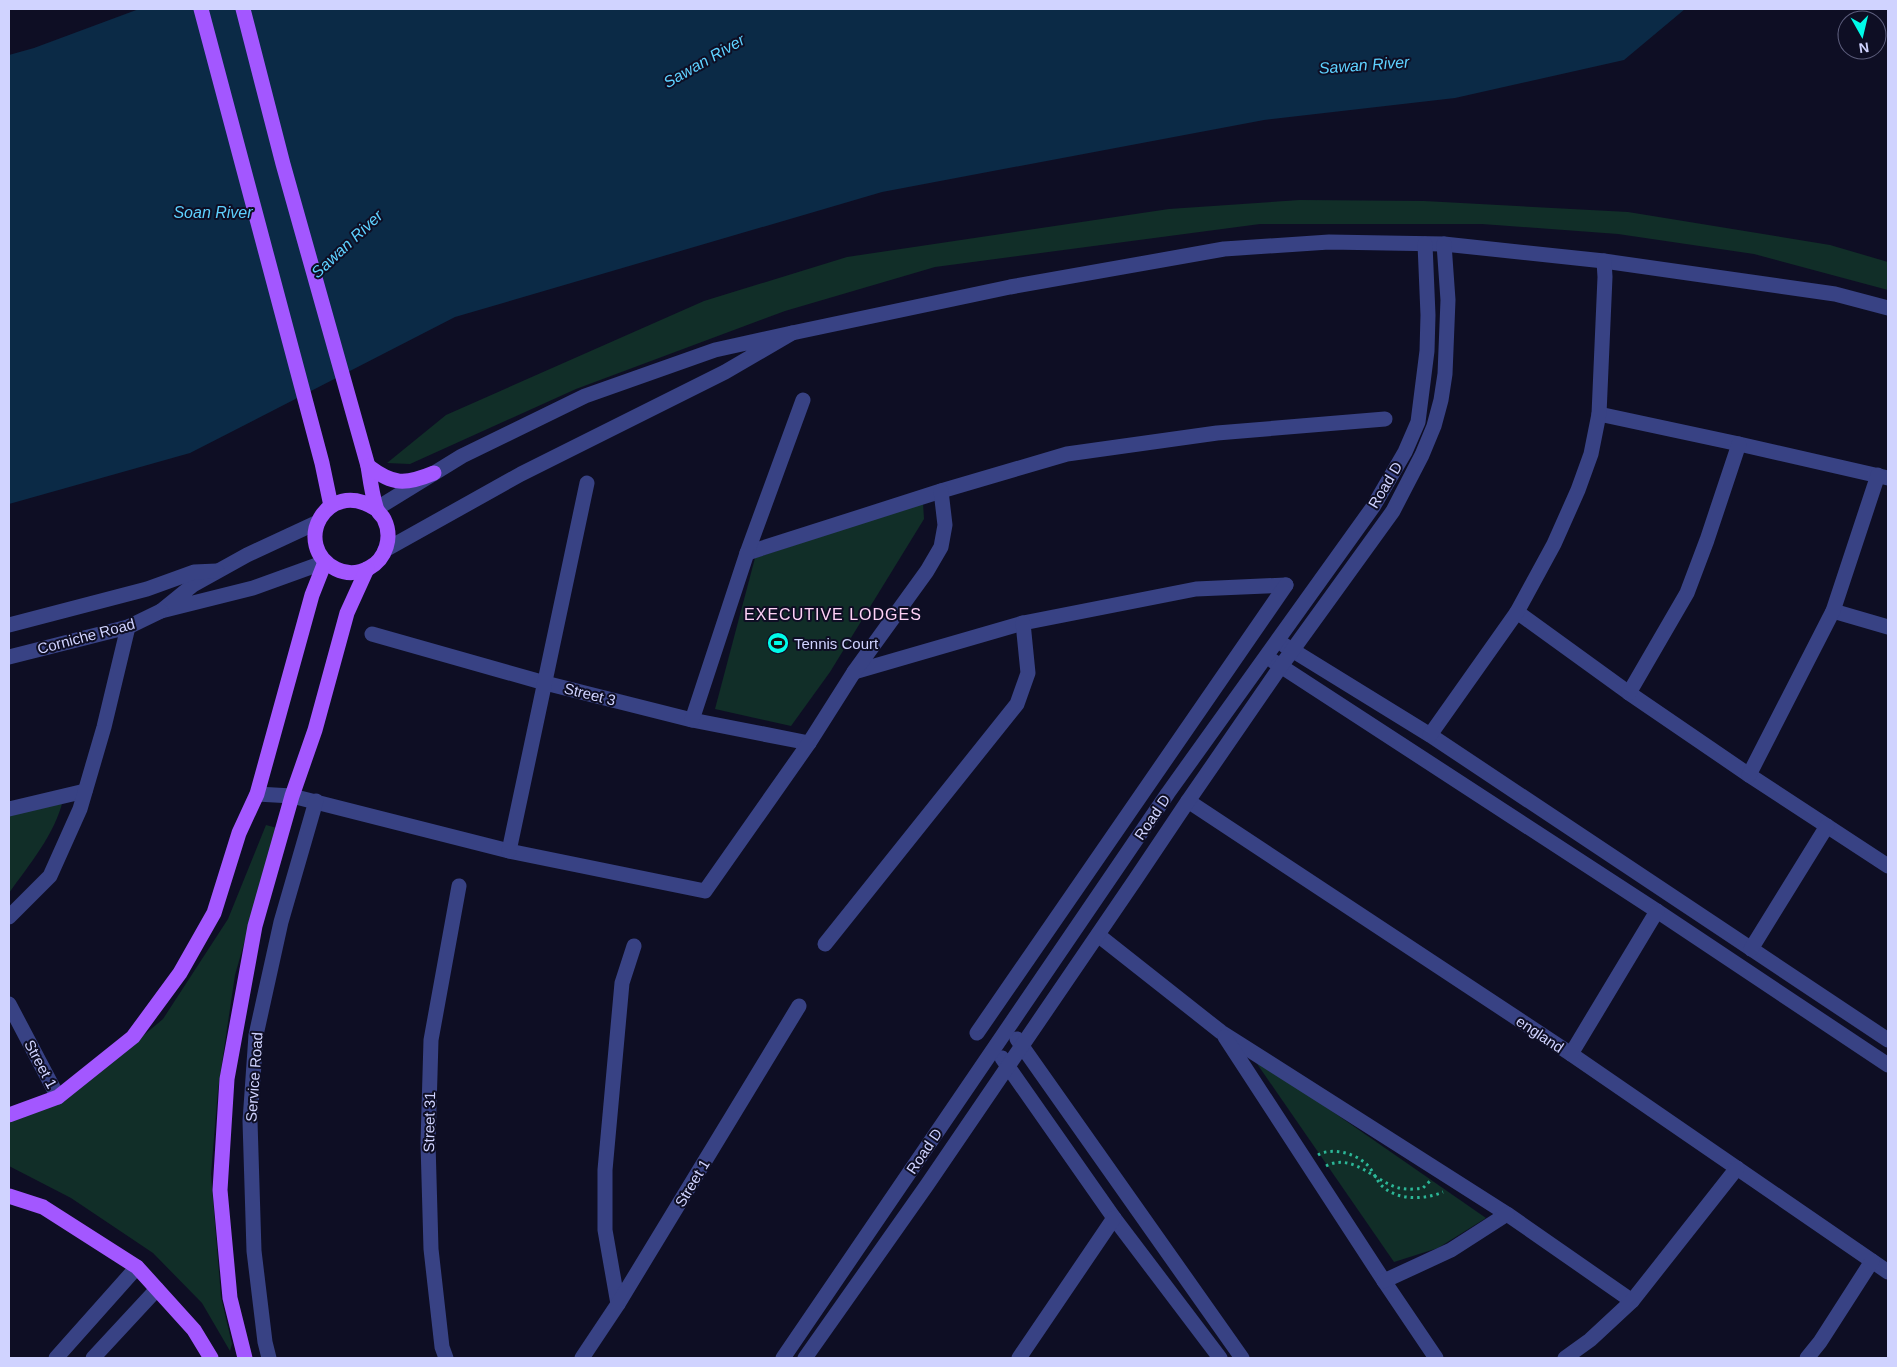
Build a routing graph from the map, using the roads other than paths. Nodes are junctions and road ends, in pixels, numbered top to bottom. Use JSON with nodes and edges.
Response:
{"nodes":[{"id":1,"x":201,"y":9,"type":"edge"},
{"id":2,"x":243,"y":9,"type":"edge"},
{"id":3,"x":1425,"y":244,"type":"junction"},
{"id":4,"x":1444,"y":244,"type":"junction"},
{"id":5,"x":1604,"y":261,"type":"junction"},
{"id":6,"x":1888,"y":308,"type":"edge"},
{"id":7,"x":792,"y":333,"type":"junction"},
{"id":8,"x":803,"y":400,"type":"dead end"},
{"id":9,"x":1599,"y":414,"type":"junction"},
{"id":10,"x":1385,"y":419,"type":"dead end"},
{"id":11,"x":1738,"y":444,"type":"junction"},
{"id":12,"x":366,"y":459,"type":"junction"},
{"id":13,"x":434,"y":473,"type":"junction"},
{"id":14,"x":1883,"y":477,"type":"edge"},
{"id":15,"x":587,"y":484,"type":"dead end"},
{"id":16,"x":941,"y":491,"type":"junction"},
{"id":17,"x":331,"y":506,"type":"junction"},
{"id":18,"x":376,"y":509,"type":"junction"},
{"id":19,"x":318,"y":522,"type":"junction"},
{"id":20,"x":385,"y":550,"type":"junction"},
{"id":21,"x":747,"y":553,"type":"junction"},
{"id":22,"x":325,"y":562,"type":"junction"},
{"id":23,"x":367,"y":569,"type":"junction"},
{"id":24,"x":218,"y":571,"type":"junction"},
{"id":25,"x":161,"y":611,"type":"junction"},
{"id":26,"x":1833,"y":611,"type":"junction"},
{"id":27,"x":1517,"y":612,"type":"junction"},
{"id":28,"x":1023,"y":623,"type":"junction"},
{"id":29,"x":9,"y":625,"type":"edge"},
{"id":30,"x":128,"y":627,"type":"junction"},
{"id":31,"x":1888,"y":627,"type":"edge"},
{"id":32,"x":372,"y":634,"type":"dead end"},
{"id":33,"x":1276,"y":641,"type":"junction"},
{"id":34,"x":1293,"y":650,"type":"junction"},
{"id":35,"x":1266,"y":656,"type":"junction"},
{"id":36,"x":9,"y":657,"type":"edge"},
{"id":37,"x":1281,"y":666,"type":"junction"},
{"id":38,"x":854,"y":672,"type":"junction"},
{"id":39,"x":545,"y":683,"type":"junction"},
{"id":40,"x":1629,"y":693,"type":"junction"},
{"id":41,"x":692,"y":720,"type":"junction"},
{"id":42,"x":1430,"y":735,"type":"junction"},
{"id":43,"x":809,"y":743,"type":"junction"},
{"id":44,"x":1749,"y":776,"type":"junction"},
{"id":45,"x":86,"y":791,"type":"junction"},
{"id":46,"x":257,"y":794,"type":"junction"},
{"id":47,"x":292,"y":796,"type":"junction"},
{"id":48,"x":316,"y":801,"type":"junction"},
{"id":49,"x":1188,"y":801,"type":"junction"},
{"id":50,"x":9,"y":809,"type":"edge"},
{"id":51,"x":1826,"y":826,"type":"junction"},
{"id":52,"x":509,"y":851,"type":"junction"},
{"id":53,"x":1888,"y":866,"type":"edge"},
{"id":54,"x":459,"y":886,"type":"dead end"},
{"id":55,"x":1657,"y":911,"type":"junction"},
{"id":56,"x":9,"y":918,"type":"edge"},
{"id":57,"x":1098,"y":935,"type":"junction"},
{"id":58,"x":825,"y":944,"type":"dead end"},
{"id":59,"x":634,"y":946,"type":"dead end"},
{"id":60,"x":1751,"y":949,"type":"junction"},
{"id":61,"x":9,"y":1004,"type":"edge"},
{"id":62,"x":799,"y":1006,"type":"dead end"},
{"id":63,"x":1008,"y":1028,"type":"junction"},
{"id":64,"x":1221,"y":1032,"type":"junction"},
{"id":65,"x":977,"y":1033,"type":"dead end"},
{"id":66,"x":1888,"y":1040,"type":"edge"},
{"id":67,"x":1022,"y":1045,"type":"junction"},
{"id":68,"x":995,"y":1048,"type":"junction"},
{"id":69,"x":1571,"y":1054,"type":"junction"},
{"id":70,"x":1008,"y":1065,"type":"junction"},
{"id":71,"x":1888,"y":1065,"type":"edge"},
{"id":72,"x":58,"y":1097,"type":"junction"},
{"id":73,"x":9,"y":1115,"type":"edge"},
{"id":74,"x":1737,"y":1168,"type":"junction"},
{"id":75,"x":9,"y":1196,"type":"edge"},
{"id":76,"x":1507,"y":1214,"type":"junction"},
{"id":77,"x":1114,"y":1218,"type":"junction"},
{"id":78,"x":1872,"y":1261,"type":"junction"},
{"id":79,"x":137,"y":1267,"type":"junction"},
{"id":80,"x":1888,"y":1272,"type":"edge"},
{"id":81,"x":1384,"y":1282,"type":"junction"},
{"id":82,"x":157,"y":1289,"type":"junction"},
{"id":83,"x":1632,"y":1301,"type":"junction"},
{"id":84,"x":618,"y":1304,"type":"junction"},
{"id":85,"x":1218,"y":1357,"type":"edge"},
{"id":86,"x":56,"y":1358,"type":"edge"},
{"id":87,"x":94,"y":1358,"type":"edge"},
{"id":88,"x":211,"y":1358,"type":"edge"},
{"id":89,"x":245,"y":1358,"type":"edge"},
{"id":90,"x":269,"y":1358,"type":"edge"},
{"id":91,"x":446,"y":1358,"type":"edge"},
{"id":92,"x":582,"y":1358,"type":"edge"},
{"id":93,"x":783,"y":1358,"type":"edge"},
{"id":94,"x":805,"y":1358,"type":"edge"},
{"id":95,"x":1019,"y":1358,"type":"edge"},
{"id":96,"x":1242,"y":1358,"type":"edge"},
{"id":97,"x":1436,"y":1358,"type":"edge"},
{"id":98,"x":1565,"y":1358,"type":"edge"},
{"id":99,"x":1807,"y":1358,"type":"edge"}],
"edges":[{"from":1,"to":17,"type":"main road"},
{"from":2,"to":12,"type":"main road"},
{"from":3,"to":4,"type":"street"},
{"from":3,"to":7,"type":"street"},
{"from":3,"to":33,"type":"street","name":"Road D"},
{"from":4,"to":5,"type":"street"},
{"from":4,"to":34,"type":"street","name":"Road D"},
{"from":5,"to":6,"type":"street"},
{"from":5,"to":9,"type":"street"},
{"from":7,"to":13,"type":"street"},
{"from":7,"to":20,"type":"street"},
{"from":8,"to":21,"type":"street"},
{"from":9,"to":11,"type":"street"},
{"from":9,"to":27,"type":"street"},
{"from":10,"to":16,"type":"street"},
{"from":11,"to":14,"type":"street"},
{"from":11,"to":40,"type":"street"},
{"from":12,"to":13,"type":"main road"},
{"from":12,"to":18,"type":"main road"},
{"from":13,"to":18,"type":"street"},
{"from":14,"to":26,"type":"street"},
{"from":15,"to":39,"type":"street"},
{"from":16,"to":21,"type":"street"},
{"from":16,"to":38,"type":"street"},
{"from":17,"to":18,"type":"main road"},
{"from":17,"to":19,"type":"main road"},
{"from":18,"to":20,"type":"main road"},
{"from":19,"to":22,"type":"main road"},
{"from":19,"to":24,"type":"street"},
{"from":20,"to":23,"type":"main road"},
{"from":21,"to":41,"type":"street"},
{"from":22,"to":23,"type":"main road"},
{"from":22,"to":25,"type":"street"},
{"from":22,"to":46,"type":"main road"},
{"from":23,"to":47,"type":"main road"},
{"from":24,"to":25,"type":"street"},
{"from":24,"to":29,"type":"street"},
{"from":25,"to":30,"type":"street","name":"Corniche Road"},
{"from":26,"to":31,"type":"street"},
{"from":26,"to":44,"type":"street"},
{"from":27,"to":40,"type":"street"},
{"from":27,"to":42,"type":"street"},
{"from":28,"to":38,"type":"street"},
{"from":28,"to":58,"type":"street"},
{"from":28,"to":65,"type":"street"},
{"from":30,"to":36,"type":"street","name":"Corniche Road"},
{"from":30,"to":45,"type":"street"},
{"from":32,"to":39,"type":"street","name":"Street 3"},
{"from":33,"to":34,"type":"street"},
{"from":33,"to":35,"type":"street","name":"Road D"},
{"from":34,"to":37,"type":"street","name":"Road D"},
{"from":34,"to":42,"type":"street"},
{"from":35,"to":37,"type":"street"},
{"from":35,"to":63,"type":"street","name":"Road D"},
{"from":37,"to":49,"type":"street","name":"Road D"},
{"from":37,"to":55,"type":"street"},
{"from":38,"to":43,"type":"street"},
{"from":39,"to":41,"type":"street","name":"Street 3"},
{"from":39,"to":52,"type":"street"},
{"from":40,"to":44,"type":"street"},
{"from":41,"to":43,"type":"street","name":"Street 3"},
{"from":42,"to":60,"type":"street"},
{"from":43,"to":52,"type":"street"},
{"from":44,"to":51,"type":"street"},
{"from":45,"to":50,"type":"street"},
{"from":45,"to":56,"type":"street"},
{"from":46,"to":47,"type":"street"},
{"from":46,"to":72,"type":"main road"},
{"from":47,"to":48,"type":"street"},
{"from":47,"to":89,"type":"main road"},
{"from":48,"to":52,"type":"street"},
{"from":48,"to":90,"type":"street","name":"Service Road"},
{"from":49,"to":57,"type":"street","name":"Road D"},
{"from":49,"to":69,"type":"street","name":"england"},
{"from":51,"to":53,"type":"street"},
{"from":51,"to":60,"type":"street"},
{"from":54,"to":91,"type":"street","name":"Street 31"},
{"from":55,"to":69,"type":"street"},
{"from":55,"to":71,"type":"street"},
{"from":57,"to":64,"type":"street"},
{"from":57,"to":67,"type":"street","name":"Road D"},
{"from":59,"to":84,"type":"street"},
{"from":60,"to":66,"type":"street"},
{"from":61,"to":72,"type":"street","name":"Street 1"},
{"from":62,"to":84,"type":"street","name":"Street 1"},
{"from":63,"to":67,"type":"street"},
{"from":63,"to":68,"type":"street","name":"Road D"},
{"from":64,"to":76,"type":"street"},
{"from":64,"to":81,"type":"street"},
{"from":67,"to":70,"type":"street","name":"Road D"},
{"from":67,"to":96,"type":"street"},
{"from":68,"to":70,"type":"street"},
{"from":68,"to":93,"type":"street","name":"Road D"},
{"from":69,"to":74,"type":"street","name":"england"},
{"from":70,"to":77,"type":"street"},
{"from":70,"to":94,"type":"street","name":"Road D"},
{"from":72,"to":73,"type":"main road"},
{"from":74,"to":78,"type":"street","name":"england"},
{"from":74,"to":83,"type":"street"},
{"from":75,"to":79,"type":"main road"},
{"from":76,"to":81,"type":"street"},
{"from":76,"to":83,"type":"street"},
{"from":77,"to":85,"type":"street"},
{"from":77,"to":95,"type":"street"},
{"from":78,"to":80,"type":"street","name":"england"},
{"from":78,"to":99,"type":"street"},
{"from":79,"to":82,"type":"main road"},
{"from":79,"to":86,"type":"street"},
{"from":81,"to":97,"type":"street"},
{"from":82,"to":87,"type":"street"},
{"from":82,"to":88,"type":"main road"},
{"from":83,"to":98,"type":"street"},
{"from":84,"to":92,"type":"street","name":"Street 1"}]}
